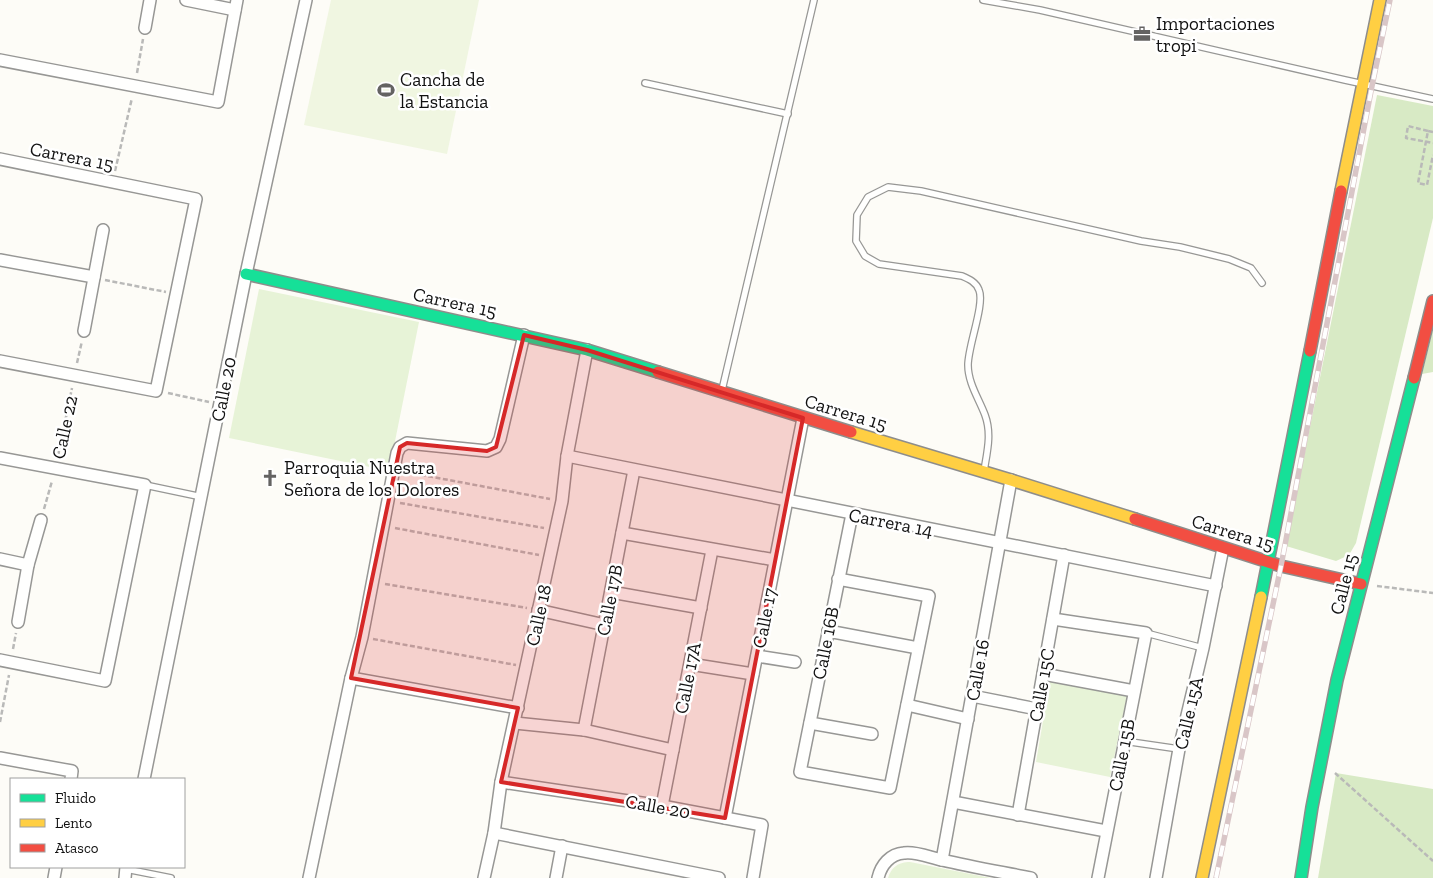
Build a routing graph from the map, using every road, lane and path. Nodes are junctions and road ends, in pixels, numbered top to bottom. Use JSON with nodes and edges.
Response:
{"nodes":[{"id":1,"x":150,"y":0,"type":"edge"},
{"id":2,"x":186,"y":0,"type":"edge"},
{"id":3,"x":306,"y":0,"type":"edge"},
{"id":4,"x":814,"y":0,"type":"edge"},
{"id":5,"x":983,"y":0,"type":"edge"},
{"id":6,"x":1380,"y":0,"type":"edge"},
{"id":7,"x":236,"y":5,"type":"edge"},
{"id":8,"x":145,"y":28,"type":"joint"},
{"id":9,"x":0,"y":60,"type":"edge"},
{"id":10,"x":645,"y":83,"type":"dead end"},
{"id":11,"x":1362,"y":84,"type":"junction"},
{"id":12,"x":135,"y":85,"type":"junction"},
{"id":13,"x":1433,"y":99,"type":"edge"},
{"id":14,"x":788,"y":114,"type":"junction"},
{"id":15,"x":1428,"y":131,"type":"junction"},
{"id":16,"x":1433,"y":132,"type":"edge"},
{"id":17,"x":1433,"y":143,"type":"edge"},
{"id":18,"x":1433,"y":155,"type":"edge"},
{"id":19,"x":0,"y":159,"type":"edge"},
{"id":20,"x":112,"y":182,"type":"junction"},
{"id":21,"x":103,"y":230,"type":"dead end"},
{"id":22,"x":0,"y":260,"type":"edge"},
{"id":23,"x":246,"y":274,"type":"junction"},
{"id":24,"x":94,"y":277,"type":"junction"},
{"id":25,"x":1262,"y":283,"type":"dead end"},
{"id":26,"x":175,"y":294,"type":"junction"},
{"id":27,"x":1433,"y":301,"type":"edge"},
{"id":28,"x":84,"y":331,"type":"joint"},
{"id":29,"x":524,"y":336,"type":"junction"},
{"id":30,"x":587,"y":350,"type":"junction"},
{"id":31,"x":0,"y":361,"type":"edge"},
{"id":32,"x":74,"y":375,"type":"junction"},
{"id":33,"x":156,"y":390,"type":"junction"},
{"id":34,"x":721,"y":392,"type":"junction"},
{"id":35,"x":220,"y":404,"type":"junction"},
{"id":36,"x":804,"y":418,"type":"junction"},
{"id":37,"x":567,"y":456,"type":"junction"},
{"id":38,"x":0,"y":458,"type":"edge"},
{"id":39,"x":55,"y":468,"type":"junction"},
{"id":40,"x":393,"y":470,"type":"junction"},
{"id":41,"x":634,"y":470,"type":"junction"},
{"id":42,"x":984,"y":472,"type":"junction"},
{"id":43,"x":1011,"y":480,"type":"junction"},
{"id":44,"x":145,"y":485,"type":"junction"},
{"id":45,"x":202,"y":496,"type":"junction"},
{"id":46,"x":388,"y":501,"type":"junction"},
{"id":47,"x":562,"y":501,"type":"junction"},
{"id":48,"x":787,"y":501,"type":"junction"},
{"id":49,"x":852,"y":514,"type":"junction"},
{"id":50,"x":41,"y":520,"type":"joint"},
{"id":51,"x":384,"y":526,"type":"junction"},
{"id":52,"x":556,"y":530,"type":"junction"},
{"id":53,"x":622,"y":533,"type":"junction"},
{"id":54,"x":1000,"y":543,"type":"junction"},
{"id":55,"x":1222,"y":548,"type":"junction"},
{"id":56,"x":712,"y":550,"type":"junction"},
{"id":57,"x":1064,"y":555,"type":"junction"},
{"id":58,"x":550,"y":557,"type":"junction"},
{"id":59,"x":0,"y":559,"type":"edge"},
{"id":60,"x":775,"y":560,"type":"junction"},
{"id":61,"x":1269,"y":562,"type":"junction"},
{"id":62,"x":28,"y":565,"type":"junction"},
{"id":63,"x":838,"y":579,"type":"junction"},
{"id":64,"x":372,"y":582,"type":"junction"},
{"id":65,"x":1361,"y":584,"type":"junction"},
{"id":66,"x":1216,"y":586,"type":"junction"},
{"id":67,"x":611,"y":592,"type":"junction"},
{"id":68,"x":1433,"y":593,"type":"edge"},
{"id":69,"x":701,"y":608,"type":"junction"},
{"id":70,"x":538,"y":610,"type":"junction"},
{"id":71,"x":1053,"y":619,"type":"junction"},
{"id":72,"x":18,"y":622,"type":"dead end"},
{"id":73,"x":604,"y":625,"type":"junction"},
{"id":74,"x":828,"y":631,"type":"junction"},
{"id":75,"x":1146,"y":633,"type":"junction"},
{"id":76,"x":362,"y":637,"type":"junction"},
{"id":77,"x":918,"y":648,"type":"junction"},
{"id":78,"x":1203,"y":648,"type":"junction"},
{"id":79,"x":757,"y":656,"type":"junction"},
{"id":80,"x":0,"y":660,"type":"edge"},
{"id":81,"x":795,"y":662,"type":"dead end"},
{"id":82,"x":690,"y":664,"type":"junction"},
{"id":83,"x":527,"y":668,"type":"junction"},
{"id":84,"x":753,"y":674,"type":"junction"},
{"id":85,"x":1043,"y":674,"type":"junction"},
{"id":86,"x":351,"y":678,"type":"junction"},
{"id":87,"x":1134,"y":691,"type":"junction"},
{"id":88,"x":972,"y":696,"type":"junction"},
{"id":89,"x":907,"y":705,"type":"junction"},
{"id":90,"x":518,"y":708,"type":"junction"},
{"id":91,"x":1037,"y":709,"type":"junction"},
{"id":92,"x":968,"y":719,"type":"junction"},
{"id":93,"x":810,"y":722,"type":"junction"},
{"id":94,"x":515,"y":723,"type":"junction"},
{"id":95,"x":584,"y":730,"type":"junction"},
{"id":96,"x":872,"y":734,"type":"dead end"},
{"id":97,"x":1124,"y":741,"type":"junction"},
{"id":98,"x":1179,"y":749,"type":"junction"},
{"id":99,"x":672,"y":750,"type":"junction"},
{"id":100,"x":0,"y":758,"type":"edge"},
{"id":101,"x":1321,"y":760,"type":"junction"},
{"id":102,"x":72,"y":775,"type":"edge"},
{"id":103,"x":144,"y":778,"type":"edge"},
{"id":104,"x":501,"y":782,"type":"junction"},
{"id":105,"x":953,"y":802,"type":"junction"},
{"id":106,"x":662,"y":806,"type":"junction"},
{"id":107,"x":1018,"y":815,"type":"junction"},
{"id":108,"x":725,"y":818,"type":"junction"},
{"id":109,"x":1106,"y":830,"type":"junction"},
{"id":110,"x":494,"y":833,"type":"junction"},
{"id":111,"x":562,"y":846,"type":"junction"},
{"id":112,"x":942,"y":860,"type":"junction"},
{"id":113,"x":1433,"y":861,"type":"edge"},
{"id":114,"x":126,"y":871,"type":"edge"},
{"id":115,"x":705,"y":877,"type":"edge"},
{"id":116,"x":171,"y":878,"type":"edge"},
{"id":117,"x":309,"y":878,"type":"edge"},
{"id":118,"x":484,"y":878,"type":"edge"},
{"id":119,"x":556,"y":878,"type":"edge"},
{"id":120,"x":719,"y":878,"type":"edge"},
{"id":121,"x":753,"y":878,"type":"edge"},
{"id":122,"x":878,"y":878,"type":"edge"},
{"id":123,"x":1031,"y":878,"type":"edge"},
{"id":124,"x":1098,"y":878,"type":"edge"},
{"id":125,"x":1156,"y":878,"type":"edge"},
{"id":126,"x":1202,"y":878,"type":"edge"},
{"id":127,"x":1301,"y":878,"type":"edge"}],
"edges":[{"from":1,"to":8,"type":"street"},
{"from":2,"to":7,"type":"street"},
{"from":3,"to":23,"type":"street","name":"Calle 20"},
{"from":4,"to":14,"type":"lane"},
{"from":5,"to":11,"type":"lane"},
{"from":6,"to":11,"type":"street"},
{"from":7,"to":12,"type":"street"},
{"from":8,"to":12,"type":"path"},
{"from":9,"to":12,"type":"street"},
{"from":10,"to":14,"type":"lane"},
{"from":11,"to":13,"type":"lane"},
{"from":11,"to":61,"type":"street"},
{"from":12,"to":20,"type":"path"},
{"from":14,"to":34,"type":"lane"},
{"from":15,"to":16,"type":"path","bridge":true},
{"from":15,"to":17,"type":"path"},
{"from":15,"to":18,"type":"path","bridge":true},
{"from":19,"to":20,"type":"street","name":"Carrera 15"},
{"from":20,"to":26,"type":"street","name":"Carrera 15"},
{"from":21,"to":24,"type":"street"},
{"from":22,"to":24,"type":"street"},
{"from":23,"to":29,"type":"street","name":"Carrera 15"},
{"from":23,"to":35,"type":"street","name":"Calle 20"},
{"from":24,"to":26,"type":"path"},
{"from":24,"to":28,"type":"street"},
{"from":25,"to":42,"type":"lane"},
{"from":26,"to":33,"type":"street"},
{"from":27,"to":65,"type":"street","name":"Calle 15"},
{"from":28,"to":32,"type":"path","name":"Calle 22"},
{"from":29,"to":30,"type":"street","name":"Carrera 15"},
{"from":29,"to":40,"type":"street"},
{"from":30,"to":34,"type":"street","name":"Carrera 15"},
{"from":30,"to":37,"type":"street","name":"Calle 18"},
{"from":31,"to":32,"type":"street"},
{"from":32,"to":33,"type":"street"},
{"from":32,"to":39,"type":"path","name":"Calle 22"},
{"from":33,"to":35,"type":"path"},
{"from":34,"to":36,"type":"street","name":"Carrera 15"},
{"from":35,"to":45,"type":"street","name":"Calle 20"},
{"from":36,"to":42,"type":"street","name":"Carrera 15"},
{"from":36,"to":48,"type":"street","name":"Calle 17"},
{"from":37,"to":41,"type":"street","name":"Carrera 14"},
{"from":37,"to":47,"type":"street","name":"Calle 18"},
{"from":38,"to":39,"type":"street"},
{"from":39,"to":44,"type":"street"},
{"from":39,"to":50,"type":"path","name":"Calle 22"},
{"from":40,"to":46,"type":"street"},
{"from":40,"to":47,"type":"path"},
{"from":41,"to":48,"type":"street","name":"Carrera 14"},
{"from":41,"to":53,"type":"street","name":"Calle 17B"},
{"from":42,"to":43,"type":"street","name":"Carrera 15"},
{"from":43,"to":54,"type":"street","name":"Calle 16"},
{"from":43,"to":55,"type":"street","name":"Carrera 15"},
{"from":44,"to":45,"type":"lane"},
{"from":44,"to":80,"type":"street"},
{"from":45,"to":103,"type":"street","name":"Calle 20"},
{"from":46,"to":51,"type":"street"},
{"from":46,"to":52,"type":"path"},
{"from":47,"to":52,"type":"street","name":"Calle 18"},
{"from":48,"to":49,"type":"street","name":"Carrera 14"},
{"from":48,"to":60,"type":"street","name":"Calle 17"},
{"from":49,"to":54,"type":"street","name":"Carrera 14"},
{"from":49,"to":63,"type":"street","name":"Calle 16B"},
{"from":50,"to":62,"type":"street"},
{"from":51,"to":58,"type":"path"},
{"from":51,"to":64,"type":"street"},
{"from":52,"to":58,"type":"street","name":"Calle 18"},
{"from":53,"to":56,"type":"street"},
{"from":53,"to":67,"type":"street","name":"Calle 17B"},
{"from":54,"to":57,"type":"street","name":"Carrera 14"},
{"from":54,"to":88,"type":"street","name":"Calle 16"},
{"from":55,"to":61,"type":"street","name":"Carrera 15"},
{"from":55,"to":66,"type":"street","name":"Calle 15A"},
{"from":56,"to":60,"type":"street"},
{"from":56,"to":69,"type":"street","name":"Calle 17A"},
{"from":57,"to":66,"type":"street","name":"Carrera 14"},
{"from":57,"to":71,"type":"street","name":"Calle 15C"},
{"from":58,"to":70,"type":"street","name":"Calle 18"},
{"from":59,"to":62,"type":"street"},
{"from":60,"to":79,"type":"street","name":"Calle 17"},
{"from":61,"to":65,"type":"street","name":"Carrera 15"},
{"from":61,"to":126,"type":"street"},
{"from":62,"to":72,"type":"street"},
{"from":63,"to":74,"type":"street","name":"Calle 16B"},
{"from":63,"to":77,"type":"street"},
{"from":64,"to":70,"type":"path"},
{"from":64,"to":76,"type":"street"},
{"from":65,"to":68,"type":"path"},
{"from":65,"to":101,"type":"street","name":"Calle 15"},
{"from":66,"to":78,"type":"street","name":"Calle 15A"},
{"from":67,"to":69,"type":"street"},
{"from":67,"to":73,"type":"street","name":"Calle 17B"},
{"from":69,"to":82,"type":"street","name":"Calle 17A"},
{"from":70,"to":73,"type":"street"},
{"from":70,"to":83,"type":"street","name":"Calle 18"},
{"from":71,"to":75,"type":"street"},
{"from":71,"to":85,"type":"street","name":"Calle 15C"},
{"from":73,"to":95,"type":"street","name":"Calle 17B"},
{"from":74,"to":77,"type":"street"},
{"from":74,"to":93,"type":"street","name":"Calle 16B"},
{"from":75,"to":78,"type":"lane"},
{"from":75,"to":87,"type":"street","name":"Calle 15B"},
{"from":76,"to":83,"type":"path"},
{"from":76,"to":86,"type":"street"},
{"from":77,"to":89,"type":"street"},
{"from":78,"to":98,"type":"street","name":"Calle 15A"},
{"from":79,"to":81,"type":"street"},
{"from":79,"to":84,"type":"street","name":"Calle 17"},
{"from":82,"to":84,"type":"street"},
{"from":82,"to":99,"type":"street","name":"Calle 17A"},
{"from":83,"to":90,"type":"street","name":"Calle 18"},
{"from":84,"to":108,"type":"street","name":"Calle 17"},
{"from":85,"to":87,"type":"street"},
{"from":85,"to":91,"type":"street","name":"Calle 15C"},
{"from":86,"to":90,"type":"street"},
{"from":86,"to":117,"type":"street"},
{"from":87,"to":97,"type":"street","name":"Calle 15B"},
{"from":88,"to":91,"type":"street"},
{"from":88,"to":92,"type":"street","name":"Calle 16"},
{"from":89,"to":92,"type":"street"},
{"from":89,"to":93,"type":"street","name":"Calle 16B"},
{"from":90,"to":94,"type":"street","name":"Calle 18"},
{"from":91,"to":107,"type":"street","name":"Calle 15C"},
{"from":92,"to":105,"type":"street","name":"Calle 16"},
{"from":93,"to":96,"type":"street"},
{"from":94,"to":95,"type":"street"},
{"from":94,"to":104,"type":"street","name":"Calle 18"},
{"from":95,"to":99,"type":"street"},
{"from":97,"to":98,"type":"lane"},
{"from":97,"to":109,"type":"street","name":"Calle 15B"},
{"from":98,"to":125,"type":"street","name":"Calle 15A"},
{"from":99,"to":106,"type":"street","name":"Calle 17A"},
{"from":100,"to":102,"type":"street"},
{"from":101,"to":113,"type":"path"},
{"from":101,"to":127,"type":"street","name":"Calle 15"},
{"from":104,"to":106,"type":"street","name":"Calle 20"},
{"from":104,"to":110,"type":"street","name":"Calle 18"},
{"from":105,"to":107,"type":"street"},
{"from":105,"to":112,"type":"street","name":"Calle 16"},
{"from":106,"to":108,"type":"street","name":"Calle 20"},
{"from":107,"to":109,"type":"street"},
{"from":108,"to":121,"type":"street","name":"Calle 20"},
{"from":109,"to":124,"type":"street","name":"Calle 15B"},
{"from":110,"to":111,"type":"street"},
{"from":110,"to":118,"type":"street","name":"Calle 18"},
{"from":111,"to":115,"type":"street"},
{"from":111,"to":119,"type":"street"},
{"from":112,"to":122,"type":"street"},
{"from":112,"to":123,"type":"street"},
{"from":114,"to":116,"type":"lane"},
{"from":115,"to":120,"type":"street"}]}
